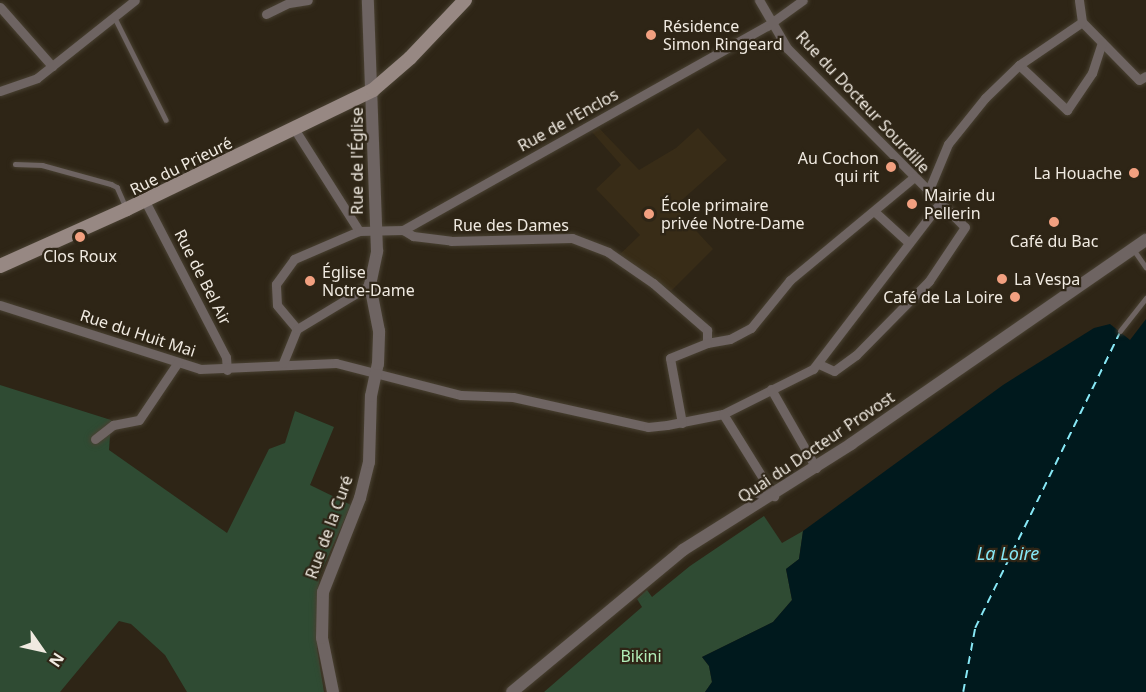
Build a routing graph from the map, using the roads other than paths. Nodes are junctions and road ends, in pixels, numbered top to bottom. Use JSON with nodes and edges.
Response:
{"nodes":[{"id":1,"x":135,"y":0,"type":"edge"},
{"id":2,"x":308,"y":0,"type":"edge"},
{"id":3,"x":368,"y":0,"type":"edge"},
{"id":4,"x":465,"y":0,"type":"edge"},
{"id":5,"x":759,"y":0,"type":"edge"},
{"id":6,"x":803,"y":0,"type":"edge"},
{"id":7,"x":1079,"y":0,"type":"edge"},
{"id":8,"x":0,"y":7,"type":"edge"},
{"id":9,"x":266,"y":14,"type":"dead end"},
{"id":10,"x":114,"y":16,"type":"junction"},
{"id":11,"x":773,"y":22,"type":"junction"},
{"id":12,"x":1082,"y":22,"type":"junction"},
{"id":13,"x":1102,"y":43,"type":"junction"},
{"id":14,"x":1019,"y":65,"type":"junction"},
{"id":15,"x":52,"y":66,"type":"junction"},
{"id":16,"x":1144,"y":78,"type":"edge"},
{"id":17,"x":0,"y":90,"type":"edge"},
{"id":18,"x":373,"y":90,"type":"junction"},
{"id":19,"x":166,"y":120,"type":"dead end"},
{"id":20,"x":295,"y":130,"type":"junction"},
{"id":21,"x":15,"y":164,"type":"dead end"},
{"id":22,"x":913,"y":178,"type":"junction"},
{"id":23,"x":928,"y":192,"type":"junction"},
{"id":24,"x":145,"y":201,"type":"junction"},
{"id":25,"x":939,"y":204,"type":"junction"},
{"id":26,"x":127,"y":209,"type":"junction"},
{"id":27,"x":875,"y":212,"type":"junction"},
{"id":28,"x":403,"y":230,"type":"junction"},
{"id":29,"x":359,"y":231,"type":"junction"},
{"id":30,"x":374,"y":231,"type":"junction"},
{"id":31,"x":1146,"y":240,"type":"edge"},
{"id":32,"x":909,"y":243,"type":"junction"},
{"id":33,"x":1133,"y":249,"type":"junction"},
{"id":34,"x":0,"y":266,"type":"edge"},
{"id":35,"x":1146,"y":267,"type":"edge"},
{"id":36,"x":370,"y":285,"type":"junction"},
{"id":37,"x":1146,"y":298,"type":"edge"},
{"id":38,"x":0,"y":305,"type":"edge"},
{"id":39,"x":297,"y":329,"type":"junction"},
{"id":40,"x":1120,"y":331,"type":"dead end"},
{"id":41,"x":707,"y":343,"type":"junction"},
{"id":42,"x":178,"y":362,"type":"junction"},
{"id":43,"x":283,"y":363,"type":"junction"},
{"id":44,"x":819,"y":364,"type":"junction"},
{"id":45,"x":227,"y":370,"type":"junction"},
{"id":46,"x":376,"y":373,"type":"junction"},
{"id":47,"x":771,"y":389,"type":"junction"},
{"id":48,"x":723,"y":414,"type":"junction"},
{"id":49,"x":682,"y":423,"type":"junction"},
{"id":50,"x":95,"y":439,"type":"dead end"},
{"id":51,"x":816,"y":468,"type":"junction"},
{"id":52,"x":774,"y":496,"type":"junction"},
{"id":53,"x":333,"y":692,"type":"edge"},
{"id":54,"x":512,"y":692,"type":"edge"}],
"edges":[{"from":1,"to":10,"type":"street"},
{"from":2,"to":9,"type":"street"},
{"from":3,"to":18,"type":"street","name":"Rue de l'Église"},
{"from":4,"to":18,"type":"main road","name":"Rue du Prieuré"},
{"from":5,"to":11,"type":"street","name":"Rue du Docteur Sourdille"},
{"from":6,"to":11,"type":"street","name":"Rue de l'Enclos"},
{"from":7,"to":12,"type":"street"},
{"from":8,"to":15,"type":"street"},
{"from":10,"to":15,"type":"street"},
{"from":10,"to":19,"type":"lane"},
{"from":11,"to":22,"type":"street","name":"Rue du Docteur Sourdille"},
{"from":11,"to":28,"type":"street","name":"Rue de l'Enclos"},
{"from":12,"to":13,"type":"street"},
{"from":12,"to":14,"type":"street"},
{"from":13,"to":14,"type":"street"},
{"from":13,"to":16,"type":"street"},
{"from":14,"to":23,"type":"street"},
{"from":15,"to":17,"type":"street"},
{"from":18,"to":20,"type":"main road","name":"Rue du Prieuré"},
{"from":18,"to":30,"type":"street","name":"Rue de l'Église"},
{"from":20,"to":24,"type":"main road","name":"Rue du Prieuré"},
{"from":20,"to":29,"type":"street"},
{"from":21,"to":26,"type":"lane"},
{"from":22,"to":23,"type":"street","name":"Rue du Docteur Sourdille"},
{"from":22,"to":27,"type":"street"},
{"from":23,"to":25,"type":"street","name":"Rue du Docteur Sourdille"},
{"from":24,"to":26,"type":"main road","name":"Rue du Prieuré"},
{"from":24,"to":45,"type":"street","name":"Rue de Bel Air"},
{"from":25,"to":32,"type":"street"},
{"from":25,"to":44,"type":"street","name":"Rue du Docteur Sourdille"},
{"from":26,"to":34,"type":"main road","name":"Rue du Prieuré"},
{"from":27,"to":32,"type":"street"},
{"from":27,"to":41,"type":"street"},
{"from":28,"to":30,"type":"street","name":"Rue de l'Enclos"},
{"from":28,"to":41,"type":"street","name":"Rue des Dames"},
{"from":29,"to":30,"type":"street","name":"Rue de l'Enclos"},
{"from":29,"to":39,"type":"street"},
{"from":30,"to":36,"type":"street","name":"Rue de l'Église"},
{"from":31,"to":33,"type":"street","name":"Quai du Docteur Provost"},
{"from":32,"to":44,"type":"street"},
{"from":33,"to":35,"type":"lane"},
{"from":33,"to":51,"type":"street","name":"Quai du Docteur Provost"},
{"from":36,"to":39,"type":"street"},
{"from":36,"to":46,"type":"street","name":"Rue de la Curé"},
{"from":37,"to":40,"type":"lane"},
{"from":38,"to":42,"type":"street","name":"Rue du Huit Mai"},
{"from":39,"to":43,"type":"street"},
{"from":41,"to":49,"type":"street"},
{"from":42,"to":45,"type":"street","name":"Rue du Huit Mai"},
{"from":42,"to":50,"type":"street"},
{"from":43,"to":45,"type":"street","name":"Rue du Huit Mai"},
{"from":43,"to":46,"type":"street","name":"Rue du Huit Mai"},
{"from":44,"to":47,"type":"street","name":"Rue du Huit Mai"},
{"from":46,"to":49,"type":"street","name":"Rue du Huit Mai"},
{"from":46,"to":53,"type":"street","name":"Rue de la Curé"},
{"from":47,"to":48,"type":"street","name":"Rue du Huit Mai"},
{"from":47,"to":51,"type":"street"},
{"from":48,"to":49,"type":"street","name":"Rue du Huit Mai"},
{"from":48,"to":52,"type":"street"},
{"from":51,"to":52,"type":"street","name":"Quai du Docteur Provost"},
{"from":52,"to":54,"type":"street","name":"Quai du Docteur Provost"}]}
